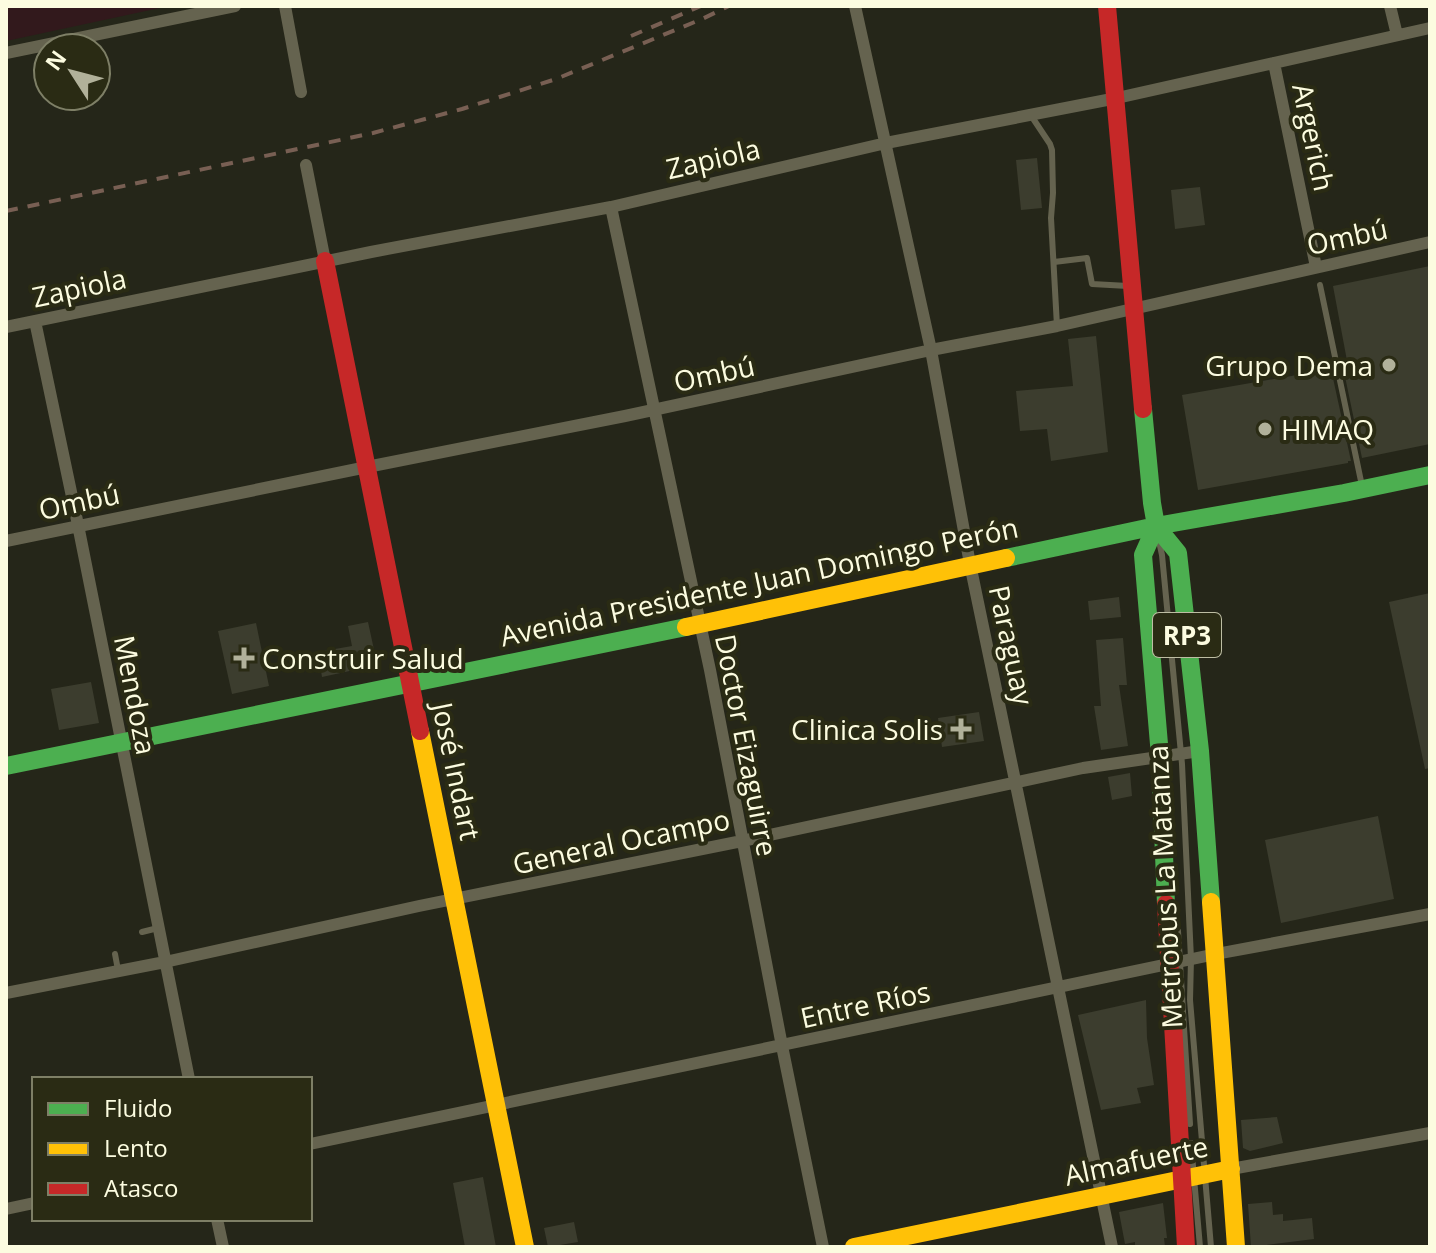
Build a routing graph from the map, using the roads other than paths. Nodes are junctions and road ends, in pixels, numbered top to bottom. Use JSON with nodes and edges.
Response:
{"nodes":[{"id":1,"x":235,"y":6,"type":"edge"},
{"id":2,"x":285,"y":6,"type":"edge"},
{"id":3,"x":855,"y":6,"type":"edge"},
{"id":4,"x":1107,"y":6,"type":"edge"},
{"id":5,"x":1390,"y":6,"type":"edge"},
{"id":6,"x":1430,"y":28,"type":"edge"},
{"id":7,"x":1397,"y":35,"type":"junction"},
{"id":8,"x":6,"y":53,"type":"edge"},
{"id":9,"x":1274,"y":63,"type":"junction"},
{"id":10,"x":301,"y":92,"type":"dead end"},
{"id":11,"x":1117,"y":98,"type":"junction"},
{"id":12,"x":1030,"y":114,"type":"junction"},
{"id":13,"x":886,"y":143,"type":"junction"},
{"id":14,"x":306,"y":165,"type":"dead end"},
{"id":15,"x":611,"y":207,"type":"junction"},
{"id":16,"x":1430,"y":242,"type":"edge"},
{"id":17,"x":325,"y":261,"type":"junction"},
{"id":18,"x":1054,"y":262,"type":"junction"},
{"id":19,"x":1316,"y":267,"type":"junction"},
{"id":20,"x":1320,"y":285,"type":"dead end"},
{"id":21,"x":1132,"y":286,"type":"junction"},
{"id":22,"x":1133,"y":308,"type":"junction"},
{"id":23,"x":35,"y":321,"type":"junction"},
{"id":24,"x":1057,"y":326,"type":"junction"},
{"id":25,"x":6,"y":327,"type":"edge"},
{"id":26,"x":931,"y":350,"type":"junction"},
{"id":27,"x":655,"y":410,"type":"junction"},
{"id":28,"x":367,"y":467,"type":"junction"},
{"id":29,"x":1430,"y":475,"type":"edge"},
{"id":30,"x":1362,"y":489,"type":"junction"},
{"id":31,"x":78,"y":525,"type":"junction"},
{"id":32,"x":1156,"y":526,"type":"junction"},
{"id":33,"x":6,"y":541,"type":"edge"},
{"id":34,"x":970,"y":564,"type":"junction"},
{"id":35,"x":699,"y":624,"type":"junction"},
{"id":36,"x":410,"y":683,"type":"junction"},
{"id":37,"x":122,"y":743,"type":"junction"},
{"id":38,"x":1191,"y":752,"type":"junction"},
{"id":39,"x":1160,"y":756,"type":"junction"},
{"id":40,"x":6,"y":766,"type":"edge"},
{"id":41,"x":1016,"y":782,"type":"junction"},
{"id":42,"x":1171,"y":811,"type":"dead end"},
{"id":43,"x":742,"y":841,"type":"junction"},
{"id":44,"x":455,"y":899,"type":"junction"},
{"id":45,"x":1430,"y":914,"type":"edge"},
{"id":46,"x":1178,"y":919,"type":"dead end"},
{"id":47,"x":158,"y":928,"type":"junction"},
{"id":48,"x":142,"y":932,"type":"dead end"},
{"id":49,"x":115,"y":954,"type":"dead end"},
{"id":50,"x":1216,"y":954,"type":"junction"},
{"id":51,"x":165,"y":962,"type":"junction"},
{"id":52,"x":1180,"y":962,"type":"junction"},
{"id":53,"x":118,"y":970,"type":"junction"},
{"id":54,"x":1057,"y":988,"type":"junction"},
{"id":55,"x":6,"y":993,"type":"edge"},
{"id":56,"x":782,"y":1046,"type":"junction"},
{"id":57,"x":189,"y":1077,"type":"edge"},
{"id":58,"x":496,"y":1105,"type":"junction"},
{"id":59,"x":1430,"y":1133,"type":"edge"},
{"id":60,"x":312,"y":1144,"type":"edge"},
{"id":61,"x":1231,"y":1169,"type":"junction"},
{"id":62,"x":1193,"y":1176,"type":"junction"},
{"id":63,"x":1102,"y":1196,"type":"junction"},
{"id":64,"x":32,"y":1203,"type":"edge"},
{"id":65,"x":6,"y":1209,"type":"edge"},
{"id":66,"x":217,"y":1221,"type":"edge"},
{"id":67,"x":223,"y":1247,"type":"edge"},
{"id":68,"x":525,"y":1247,"type":"edge"},
{"id":69,"x":823,"y":1247,"type":"edge"},
{"id":70,"x":854,"y":1247,"type":"edge"},
{"id":71,"x":1112,"y":1247,"type":"edge"},
{"id":72,"x":1186,"y":1247,"type":"edge"},
{"id":73,"x":1200,"y":1247,"type":"edge"},
{"id":74,"x":1211,"y":1247,"type":"edge"},
{"id":75,"x":1236,"y":1247,"type":"edge"}],
"edges":[{"from":1,"to":8,"type":"street"},
{"from":2,"to":10,"type":"street"},
{"from":3,"to":13,"type":"street","name":"Paraguay"},
{"from":4,"to":11,"type":"main road","number":"RP3"},
{"from":5,"to":7,"type":"street"},
{"from":6,"to":7,"type":"street","name":"Zapiola"},
{"from":7,"to":9,"type":"street","name":"Zapiola"},
{"from":9,"to":11,"type":"street","name":"Zapiola"},
{"from":9,"to":19,"type":"street","name":"Argerich"},
{"from":11,"to":12,"type":"street","name":"Zapiola"},
{"from":11,"to":21,"type":"main road","number":"RP3"},
{"from":12,"to":13,"type":"street","name":"Zapiola"},
{"from":12,"to":18,"type":"lane"},
{"from":13,"to":15,"type":"street","name":"Zapiola"},
{"from":13,"to":26,"type":"street","name":"Paraguay"},
{"from":14,"to":17,"type":"street","name":"José Indart"},
{"from":15,"to":17,"type":"street","name":"Zapiola"},
{"from":15,"to":27,"type":"street","name":"Doctor Eizaguirre"},
{"from":16,"to":19,"type":"street","name":"Ombú"},
{"from":17,"to":23,"type":"street","name":"Zapiola"},
{"from":17,"to":28,"type":"main road","name":"José Indart"},
{"from":18,"to":21,"type":"lane"},
{"from":18,"to":24,"type":"lane"},
{"from":19,"to":22,"type":"street","name":"Ombú"},
{"from":20,"to":30,"type":"lane"},
{"from":21,"to":22,"type":"main road","number":"RP3"},
{"from":22,"to":24,"type":"street","name":"Ombú"},
{"from":22,"to":32,"type":"main road","number":"RP3"},
{"from":23,"to":25,"type":"street","name":"Zapiola"},
{"from":23,"to":31,"type":"street","name":"Mendoza"},
{"from":24,"to":26,"type":"street","name":"Ombú"},
{"from":26,"to":27,"type":"street","name":"Ombú"},
{"from":26,"to":34,"type":"street","name":"Paraguay"},
{"from":27,"to":28,"type":"street","name":"Ombú"},
{"from":27,"to":35,"type":"street","name":"Doctor Eizaguirre"},
{"from":28,"to":31,"type":"street","name":"Ombú"},
{"from":28,"to":36,"type":"main road","name":"José Indart"},
{"from":29,"to":30,"type":"main road","name":"Avenida Presidente Juan Domingo Perón"},
{"from":30,"to":32,"type":"main road","name":"Avenida Presidente Juan Domingo Perón"},
{"from":31,"to":33,"type":"street","name":"Ombú"},
{"from":31,"to":37,"type":"street","name":"Mendoza"},
{"from":32,"to":34,"type":"main road","name":"Avenida Presidente Juan Domingo Perón"},
{"from":32,"to":38,"type":"main road","number":"RP3"},
{"from":32,"to":39,"type":"main road","number":"RP3"},
{"from":34,"to":35,"type":"main road","name":"Avenida Presidente Juan Domingo Perón"},
{"from":34,"to":41,"type":"street","name":"Paraguay"},
{"from":35,"to":36,"type":"main road","name":"Avenida Presidente Juan Domingo Perón"},
{"from":35,"to":43,"type":"street","name":"Doctor Eizaguirre"},
{"from":36,"to":37,"type":"main road","name":"Avenida Presidente Juan Domingo Perón"},
{"from":36,"to":44,"type":"main road","name":"José Indart"},
{"from":37,"to":40,"type":"main road","name":"Avenida Presidente Juan Domingo Perón"},
{"from":37,"to":47,"type":"street","name":"Mendoza"},
{"from":38,"to":39,"type":"street","name":"General Ocampo"},
{"from":38,"to":50,"type":"main road","number":"RP3"},
{"from":38,"to":52,"type":"lane","name":"Metrobus La Matanza"},
{"from":39,"to":41,"type":"street","name":"General Ocampo"},
{"from":39,"to":42,"type":"lane","name":"Metrobus La Matanza"},
{"from":39,"to":52,"type":"main road","number":"RP3"},
{"from":41,"to":43,"type":"street","name":"General Ocampo"},
{"from":41,"to":54,"type":"street","name":"Paraguay"},
{"from":43,"to":44,"type":"street","name":"General Ocampo"},
{"from":43,"to":56,"type":"street","name":"Doctor Eizaguirre"},
{"from":44,"to":51,"type":"street","name":"General Ocampo"},
{"from":44,"to":58,"type":"main road","name":"José Indart"},
{"from":45,"to":50,"type":"street","name":"Entre Ríos"},
{"from":46,"to":52,"type":"lane","name":"Metrobus La Matanza"},
{"from":47,"to":48,"type":"lane"},
{"from":47,"to":51,"type":"street","name":"Mendoza"},
{"from":49,"to":53,"type":"lane"},
{"from":50,"to":52,"type":"street","name":"Entre Ríos"},
{"from":50,"to":61,"type":"main road","number":"RP3"},
{"from":51,"to":53,"type":"street","name":"General Ocampo"},
{"from":51,"to":57,"type":"street","name":"Mendoza"},
{"from":52,"to":54,"type":"street","name":"Entre Ríos"},
{"from":52,"to":62,"type":"main road","number":"RP3"},
{"from":53,"to":55,"type":"street","name":"General Ocampo"},
{"from":54,"to":56,"type":"street","name":"Entre Ríos"},
{"from":54,"to":63,"type":"street","name":"Paraguay"},
{"from":56,"to":58,"type":"street","name":"Entre Ríos"},
{"from":56,"to":69,"type":"street","name":"Doctor Eizaguirre"},
{"from":58,"to":60,"type":"street","name":"Entre Ríos"},
{"from":58,"to":68,"type":"main road","name":"José Indart"},
{"from":59,"to":61,"type":"street","name":"Almafuerte"},
{"from":61,"to":62,"type":"main road","name":"Almafuerte"},
{"from":61,"to":75,"type":"main road","number":"RP3"},
{"from":62,"to":63,"type":"main road","name":"Almafuerte"},
{"from":62,"to":72,"type":"main road","number":"RP3"},
{"from":62,"to":73,"type":"lane"},
{"from":62,"to":74,"type":"lane"},
{"from":63,"to":70,"type":"main road","name":"Almafuerte"},
{"from":63,"to":71,"type":"street","name":"Paraguay"},
{"from":64,"to":65,"type":"street"},
{"from":66,"to":67,"type":"street"}]}
